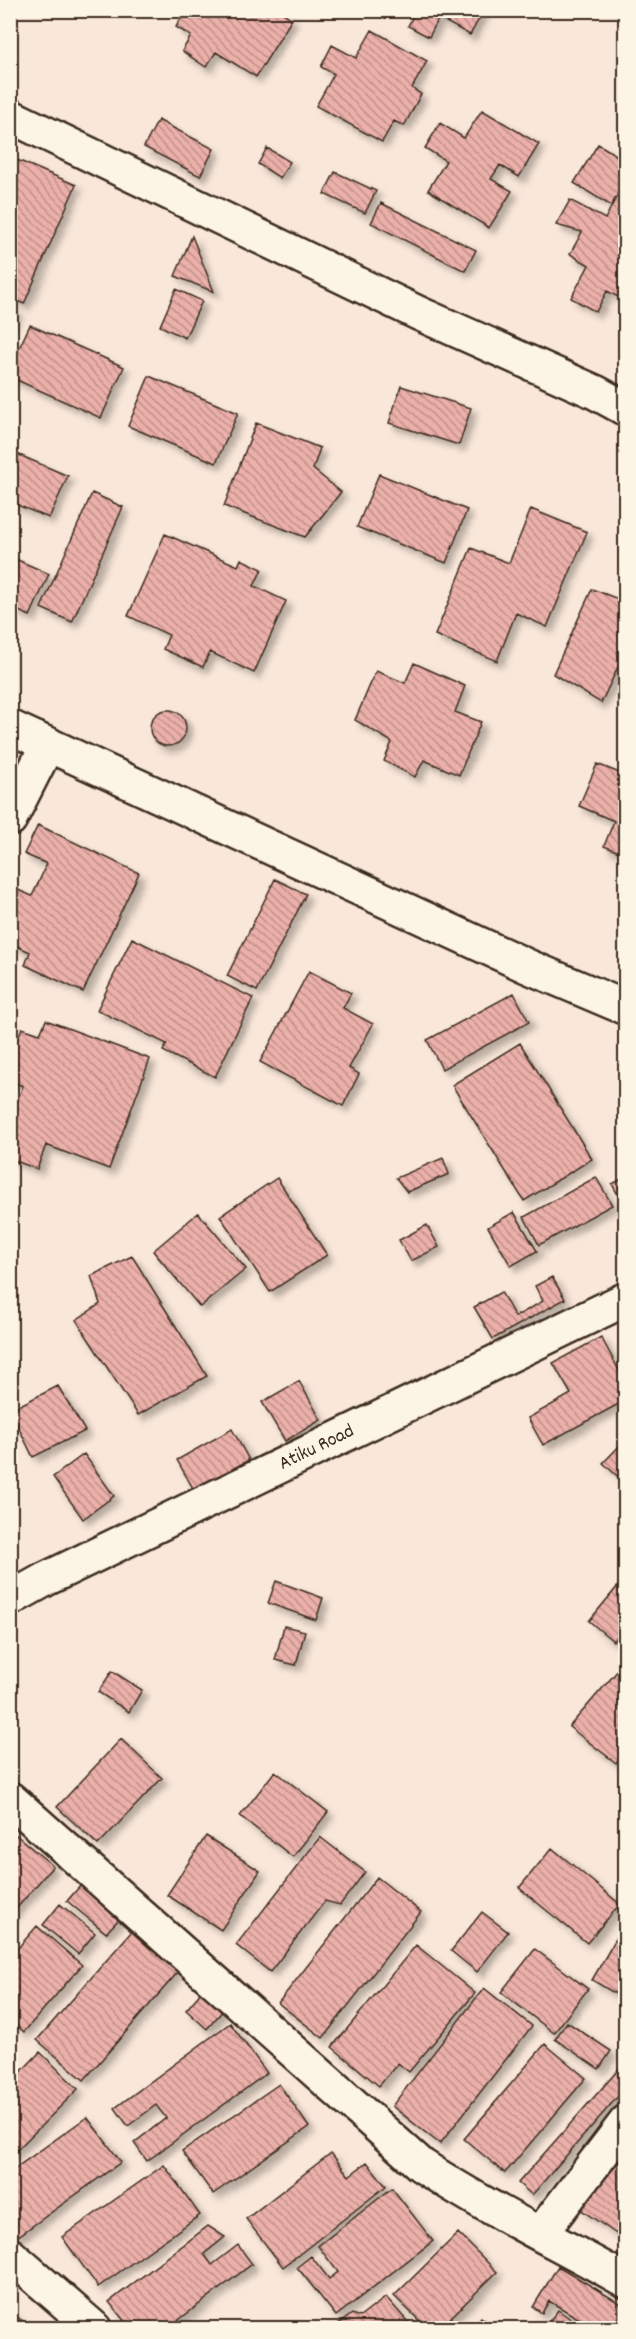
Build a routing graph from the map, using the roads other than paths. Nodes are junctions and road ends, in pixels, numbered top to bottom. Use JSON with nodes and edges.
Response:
{"nodes":[{"id":1,"x":10,"y":116,"type":"edge"},
{"id":2,"x":626,"y":409,"type":"edge"},
{"id":3,"x":10,"y":727,"type":"edge"},
{"id":4,"x":48,"y":744,"type":"junction"},
{"id":5,"x":10,"y":819,"type":"edge"},
{"id":6,"x":626,"y":1008,"type":"edge"},
{"id":7,"x":626,"y":1299,"type":"edge"},
{"id":8,"x":10,"y":1599,"type":"edge"},
{"id":9,"x":10,"y":1799,"type":"edge"},
{"id":10,"x":626,"y":2122,"type":"edge"},
{"id":11,"x":541,"y":2233,"type":"junction"},
{"id":12,"x":10,"y":2255,"type":"edge"},
{"id":13,"x":626,"y":2281,"type":"edge"},
{"id":14,"x":94,"y":2328,"type":"edge"}],
"edges":[{"from":1,"to":2,"type":"street"},
{"from":3,"to":4,"type":"street"},
{"from":4,"to":5,"type":"street"},
{"from":4,"to":6,"type":"street"},
{"from":7,"to":8,"type":"street","name":"Atiku Road"},
{"from":9,"to":11,"type":"street"},
{"from":10,"to":11,"type":"street"},
{"from":11,"to":13,"type":"street"},
{"from":12,"to":14,"type":"street"}]}
